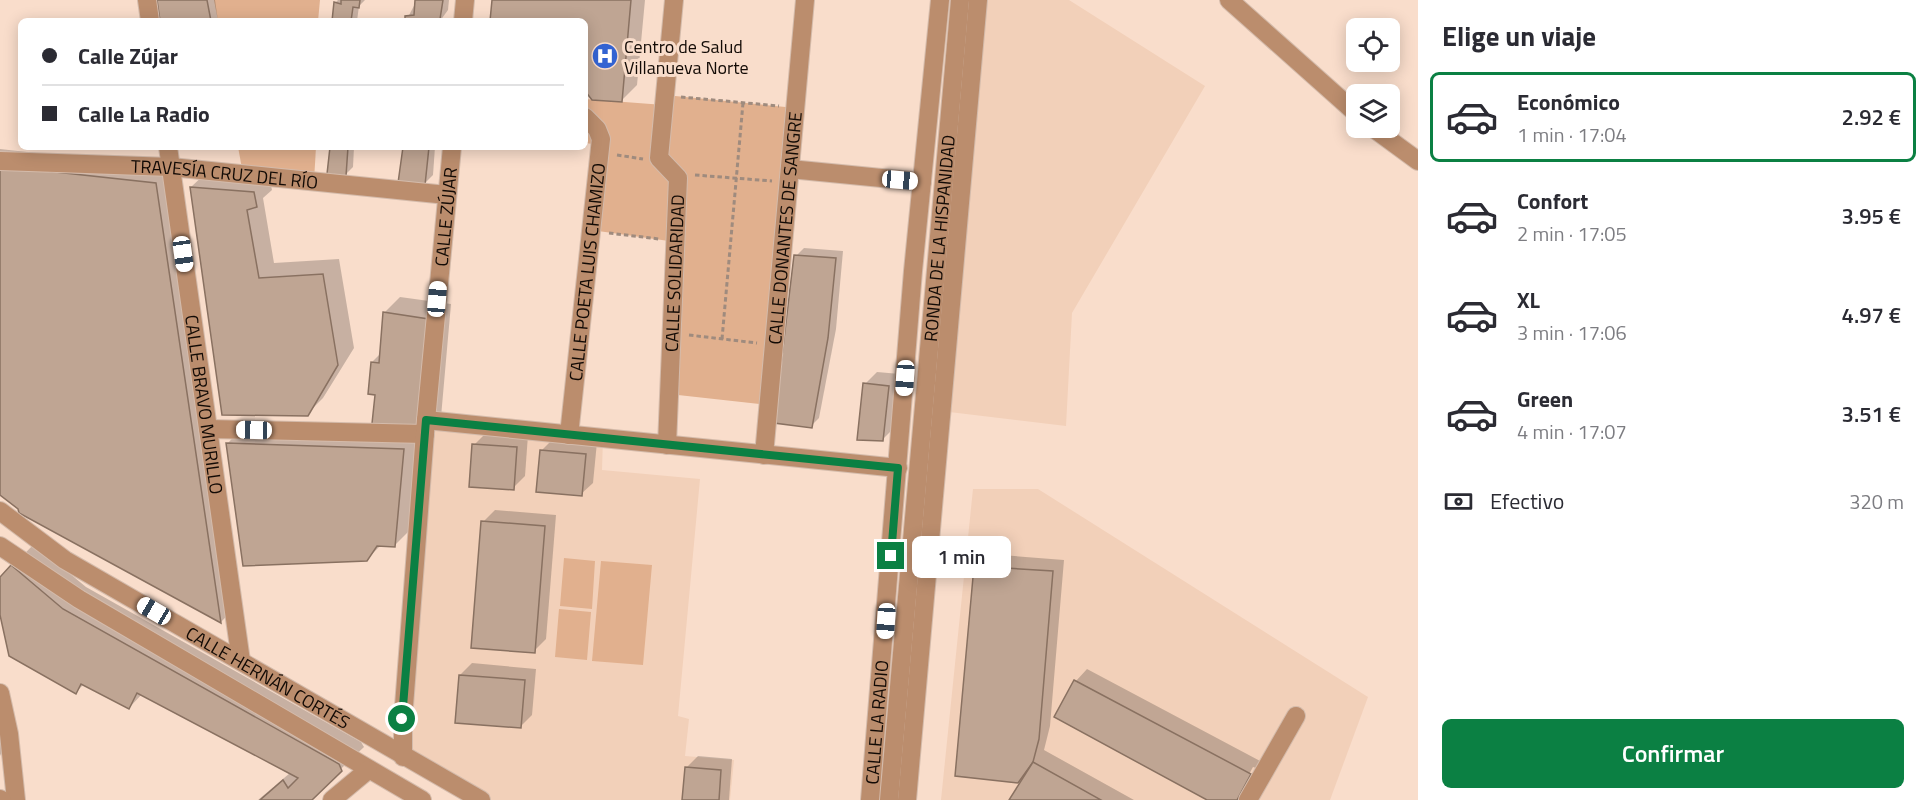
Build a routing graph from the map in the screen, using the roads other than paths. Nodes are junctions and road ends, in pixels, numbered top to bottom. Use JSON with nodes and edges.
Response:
{"nodes":[{"id":1,"x":147,"y":0,"type":"edge"},
{"id":2,"x":465,"y":0,"type":"edge"},
{"id":3,"x":674,"y":0,"type":"edge"},
{"id":4,"x":805,"y":0,"type":"edge"},
{"id":5,"x":940,"y":0,"type":"edge"},
{"id":6,"x":960,"y":0,"type":"edge"},
{"id":7,"x":978,"y":0,"type":"edge"},
{"id":8,"x":1229,"y":0,"type":"edge"},
{"id":9,"x":150,"y":18,"type":"edge"},
{"id":10,"x":464,"y":18,"type":"edge"},
{"id":11,"x":1346,"y":104,"type":"edge"},
{"id":12,"x":588,"y":120,"type":"edge"},
{"id":13,"x":1387,"y":138,"type":"edge"},
{"id":14,"x":168,"y":150,"type":"edge"},
{"id":15,"x":452,"y":150,"type":"edge"},
{"id":16,"x":0,"y":161,"type":"edge"},
{"id":17,"x":1418,"y":161,"type":"edge"},
{"id":18,"x":171,"y":167,"type":"junction"},
{"id":19,"x":790,"y":176,"type":"junction"},
{"id":20,"x":922,"y":182,"type":"junction"},
{"id":21,"x":447,"y":195,"type":"junction"},
{"id":22,"x":426,"y":427,"type":"junction"},
{"id":23,"x":208,"y":429,"type":"junction"},
{"id":24,"x":569,"y":435,"type":"junction"},
{"id":25,"x":667,"y":445,"type":"junction"},
{"id":26,"x":764,"y":455,"type":"junction"},
{"id":27,"x":898,"y":468,"type":"junction"},
{"id":28,"x":0,"y":511,"type":"edge"},
{"id":29,"x":0,"y":546,"type":"edge"},
{"id":30,"x":241,"y":661,"type":"junction"},
{"id":31,"x":0,"y":693,"type":"edge"},
{"id":32,"x":1296,"y":716,"type":"dead end"},
{"id":33,"x":402,"y":719,"type":"junction"},
{"id":34,"x":378,"y":742,"type":"junction"},
{"id":35,"x":404,"y":757,"type":"junction"},
{"id":36,"x":368,"y":770,"type":"junction"},
{"id":37,"x":340,"y":798,"type":"edge"},
{"id":38,"x":16,"y":800,"type":"edge"},
{"id":39,"x":422,"y":800,"type":"edge"},
{"id":40,"x":481,"y":800,"type":"edge"},
{"id":41,"x":870,"y":800,"type":"edge"},
{"id":42,"x":889,"y":800,"type":"edge"},
{"id":43,"x":908,"y":800,"type":"edge"},
{"id":44,"x":1248,"y":800,"type":"edge"}],
"edges":[{"from":1,"to":9,"type":"street"},
{"from":2,"to":10,"type":"street"},
{"from":3,"to":25,"type":"street","name":"CALLE SOLIDARIDAD"},
{"from":4,"to":19,"type":"street","name":"CALLE DONANTES DE SANGRE"},
{"from":5,"to":20,"type":"street","name":"CALLE LA RADIO"},
{"from":6,"to":42,"type":"street","name":"RONDA DE LA HISPANIDAD"},
{"from":7,"to":43,"type":"street","name":"RONDA DE LA HISPANIDAD"},
{"from":8,"to":11,"type":"street"},
{"from":12,"to":24,"type":"street","name":"CALLE POETA LUIS CHAMIZO"},
{"from":13,"to":17,"type":"street"},
{"from":14,"to":18,"type":"street","name":"CALLE BRAVO MURILLO"},
{"from":15,"to":21,"type":"street","name":"CALLE ZÚJAR"},
{"from":16,"to":18,"type":"street","name":"TRAVESÍA CRUZ DEL RÍO"},
{"from":18,"to":21,"type":"street","name":"TRAVESÍA CRUZ DEL RÍO"},
{"from":18,"to":23,"type":"street","name":"CALLE BRAVO MURILLO"},
{"from":19,"to":20,"type":"street"},
{"from":19,"to":26,"type":"street","name":"CALLE DONANTES DE SANGRE"},
{"from":20,"to":27,"type":"street","name":"CALLE LA RADIO"},
{"from":21,"to":22,"type":"street","name":"CALLE ZÚJAR"},
{"from":22,"to":23,"type":"street"},
{"from":22,"to":24,"type":"street"},
{"from":22,"to":33,"type":"street","name":"CALLE ZÚJAR"},
{"from":23,"to":30,"type":"street","name":"CALLE BRAVO MURILLO"},
{"from":24,"to":25,"type":"street"},
{"from":25,"to":26,"type":"street"},
{"from":26,"to":27,"type":"street"},
{"from":27,"to":41,"type":"street","name":"CALLE LA RADIO"},
{"from":28,"to":30,"type":"street","name":"CALLE HERNÁN CORTÉS"},
{"from":29,"to":36,"type":"street","name":"CALLE HERNÁN CORTÉS"},
{"from":30,"to":34,"type":"street","name":"CALLE HERNÁN CORTÉS"},
{"from":31,"to":38,"type":"street"},
{"from":32,"to":44,"type":"street"},
{"from":33,"to":34,"type":"street"},
{"from":33,"to":35,"type":"street","name":"CALLE ZÚJAR"},
{"from":34,"to":35,"type":"street","name":"CALLE HERNÁN CORTÉS"},
{"from":35,"to":40,"type":"street","name":"CALLE HERNÁN CORTÉS"},
{"from":36,"to":37,"type":"street"},
{"from":36,"to":39,"type":"street","name":"CALLE HERNÁN CORTÉS"}]}
